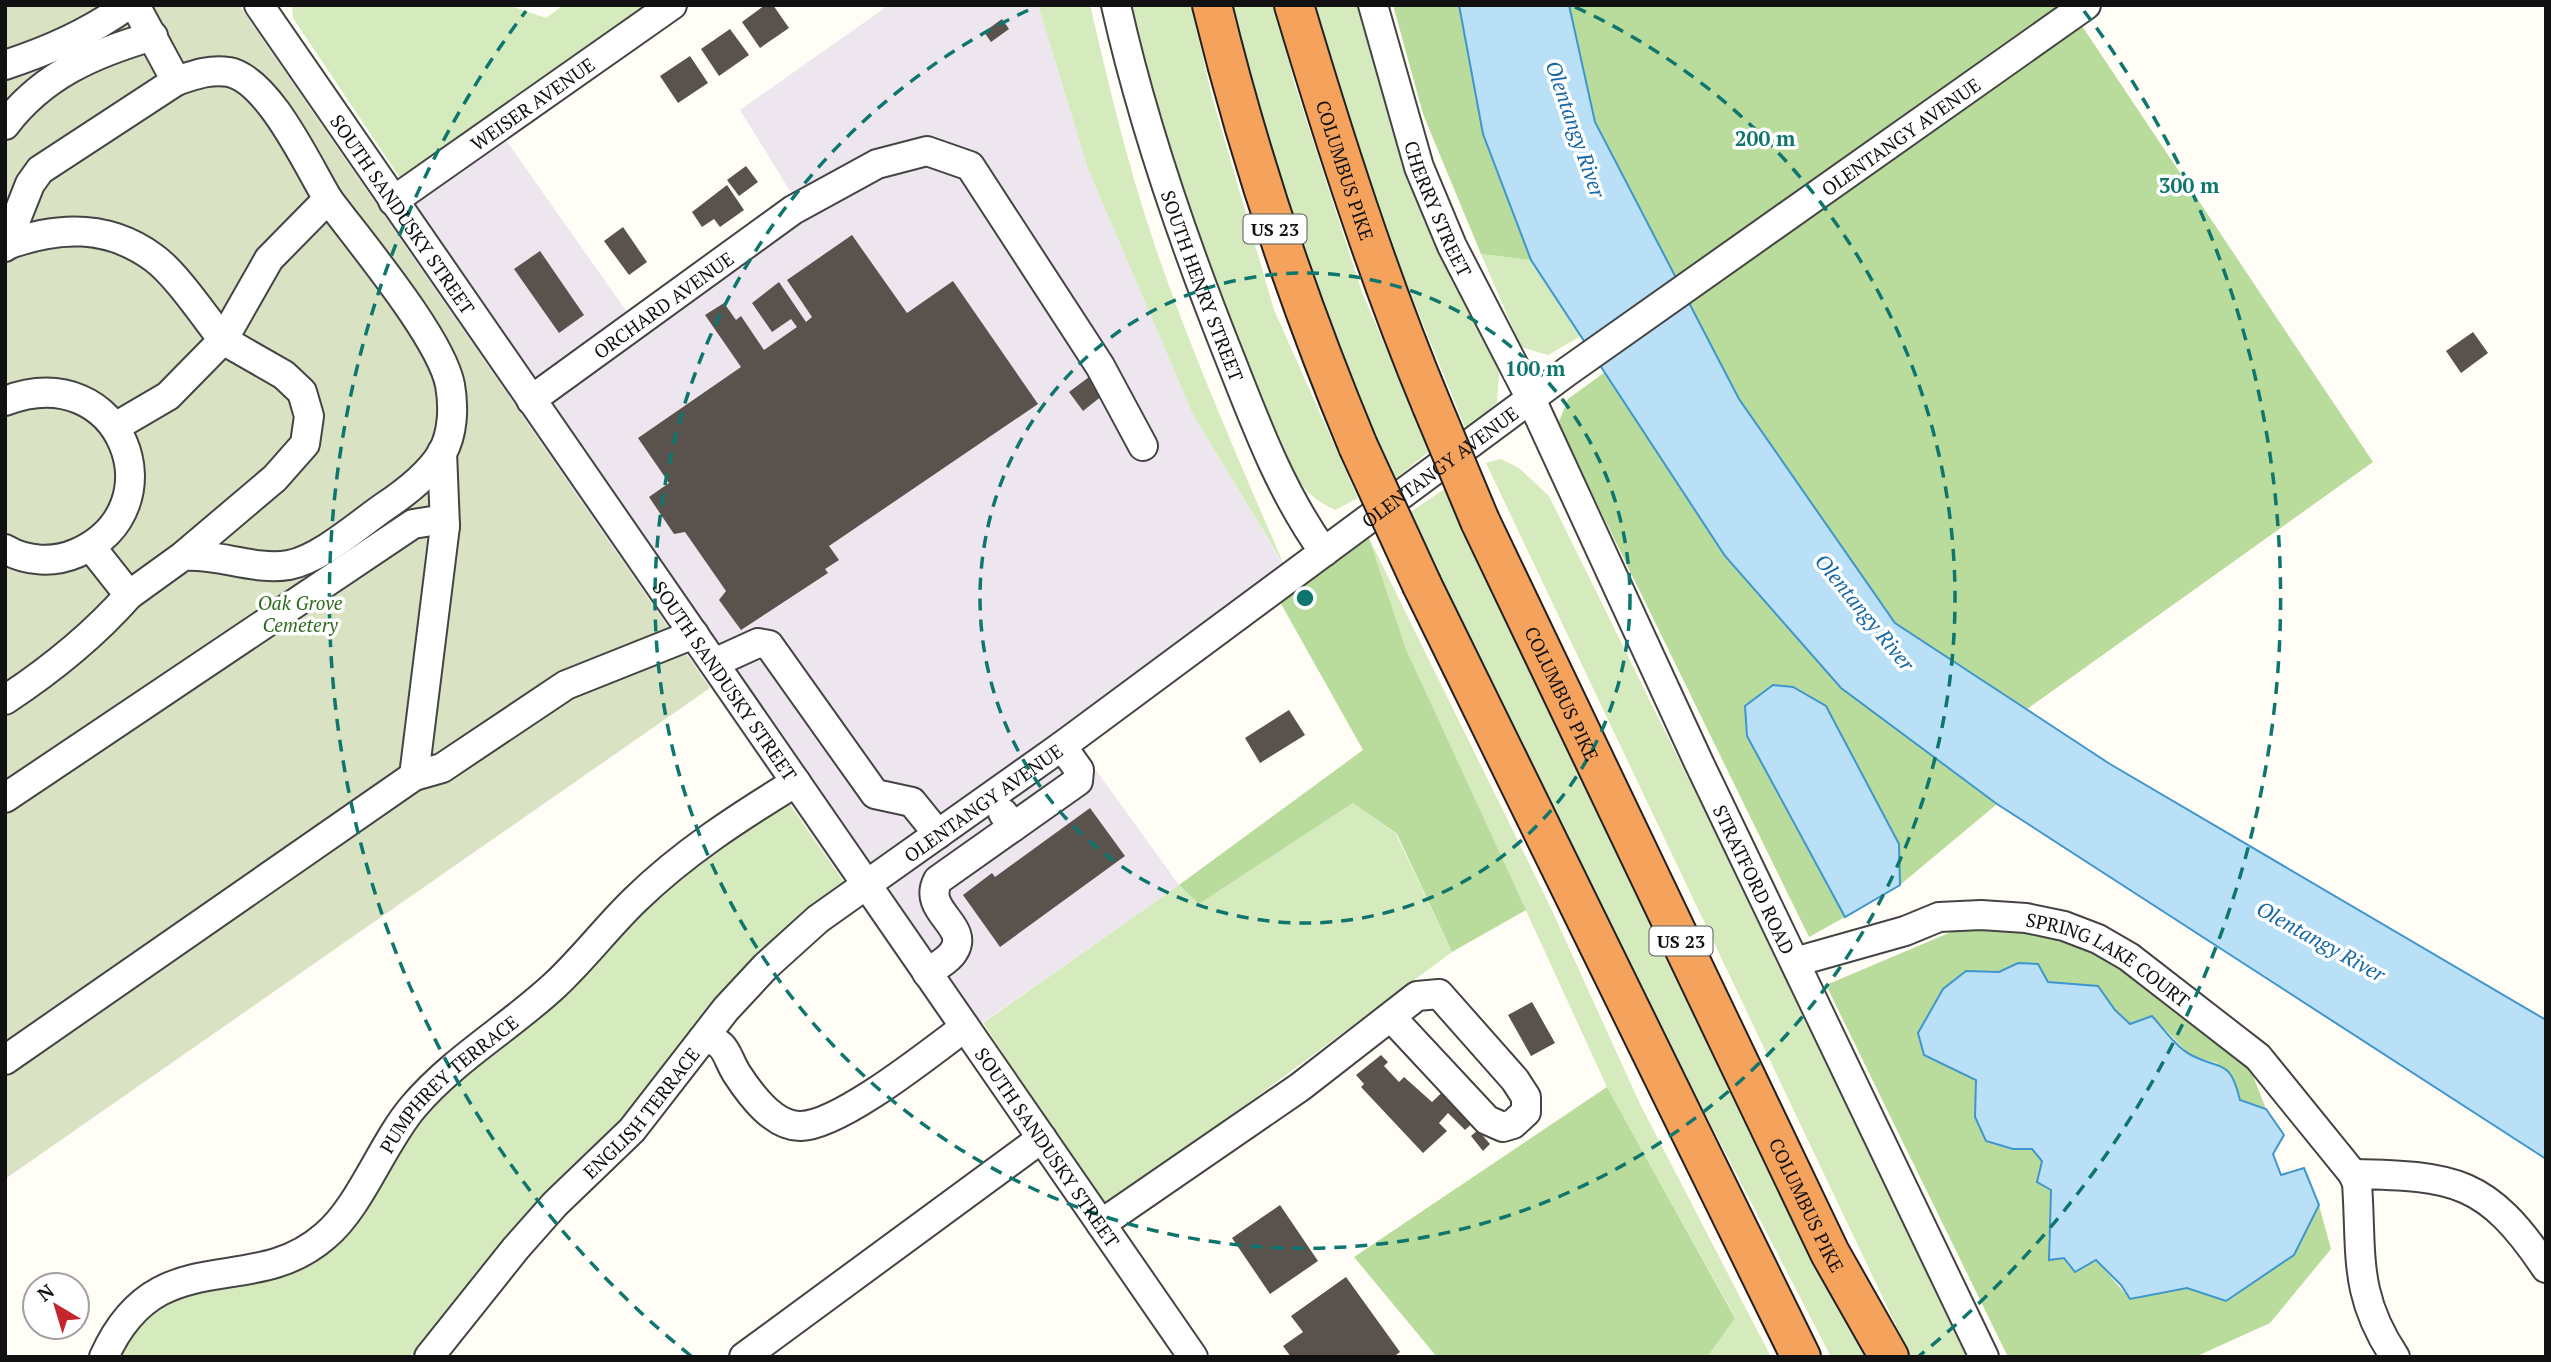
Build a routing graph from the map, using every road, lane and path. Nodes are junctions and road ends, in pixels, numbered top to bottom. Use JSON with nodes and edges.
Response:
{"nodes":[{"id":1,"x":128,"y":5,"type":"edge"},
{"id":2,"x":135,"y":5,"type":"edge"},
{"id":3,"x":259,"y":5,"type":"edge"},
{"id":4,"x":672,"y":5,"type":"edge"},
{"id":5,"x":1116,"y":5,"type":"edge"},
{"id":6,"x":1212,"y":5,"type":"edge"},
{"id":7,"x":1294,"y":5,"type":"edge"},
{"id":8,"x":1373,"y":5,"type":"edge"},
{"id":9,"x":2087,"y":5,"type":"edge"},
{"id":10,"x":153,"y":36,"type":"junction"},
{"id":11,"x":5,"y":65,"type":"edge"},
{"id":12,"x":176,"y":81,"type":"junction"},
{"id":13,"x":5,"y":125,"type":"edge"},
{"id":14,"x":328,"y":199,"type":"junction"},
{"id":15,"x":393,"y":201,"type":"junction"},
{"id":16,"x":6,"y":246,"type":"edge"},
{"id":17,"x":223,"y":340,"type":"junction"},
{"id":18,"x":1531,"y":399,"type":"junction"},
{"id":19,"x":531,"y":400,"type":"junction"},
{"id":20,"x":5,"y":401,"type":"edge"},
{"id":21,"x":115,"y":427,"type":"junction"},
{"id":22,"x":1143,"y":446,"type":"dead end"},
{"id":23,"x":442,"y":452,"type":"junction"},
{"id":24,"x":445,"y":526,"type":"junction"},
{"id":25,"x":91,"y":547,"type":"junction"},
{"id":26,"x":5,"y":549,"type":"edge"},
{"id":27,"x":1324,"y":552,"type":"junction"},
{"id":28,"x":183,"y":556,"type":"junction"},
{"id":29,"x":129,"y":594,"type":"junction"},
{"id":30,"x":694,"y":634,"type":"junction"},
{"id":31,"x":714,"y":663,"type":"junction"},
{"id":32,"x":5,"y":701,"type":"edge"},
{"id":33,"x":1062,"y":746,"type":"junction"},
{"id":34,"x":414,"y":776,"type":"junction"},
{"id":35,"x":796,"y":782,"type":"junction"},
{"id":36,"x":991,"y":796,"type":"junction"},
{"id":37,"x":5,"y":799,"type":"edge"},
{"id":38,"x":1013,"y":827,"type":"junction"},
{"id":39,"x":938,"y":834,"type":"junction"},
{"id":40,"x":866,"y":883,"type":"junction"},
{"id":41,"x":1795,"y":962,"type":"junction"},
{"id":42,"x":928,"y":973,"type":"junction"},
{"id":43,"x":1391,"y":1017,"type":"junction"},
{"id":44,"x":965,"y":1027,"type":"junction"},
{"id":45,"x":703,"y":1039,"type":"junction"},
{"id":46,"x":5,"y":1060,"type":"edge"},
{"id":47,"x":1042,"y":1138,"type":"junction"},
{"id":48,"x":2353,"y":1174,"type":"junction"},
{"id":49,"x":1101,"y":1224,"type":"junction"},
{"id":50,"x":2546,"y":1268,"type":"edge"},
{"id":51,"x":104,"y":1357,"type":"edge"},
{"id":52,"x":429,"y":1357,"type":"edge"},
{"id":53,"x":744,"y":1357,"type":"edge"},
{"id":54,"x":1193,"y":1357,"type":"edge"},
{"id":55,"x":1801,"y":1357,"type":"edge"},
{"id":56,"x":1889,"y":1357,"type":"edge"},
{"id":57,"x":1984,"y":1357,"type":"edge"},
{"id":58,"x":2395,"y":1357,"type":"edge"}],
"edges":[{"from":1,"to":11,"type":"street"},
{"from":2,"to":10,"type":"street"},
{"from":3,"to":15,"type":"street","name":"SOUTH SANDUSKY STREET"},
{"from":4,"to":15,"type":"street","name":"WEISER AVENUE"},
{"from":5,"to":27,"type":"street","name":"SOUTH HENRY STREET"},
{"from":6,"to":55,"type":"highway","number":"US 23","bridge":true},
{"from":7,"to":56,"type":"highway","name":"COLUMBUS PIKE","number":"US 23","bridge":true},
{"from":8,"to":18,"type":"street","name":"CHERRY STREET"},
{"from":9,"to":18,"type":"street","name":"OLENTANGY AVENUE"},
{"from":10,"to":12,"type":"street"},
{"from":10,"to":13,"type":"street"},
{"from":12,"to":14,"type":"street"},
{"from":12,"to":16,"type":"street"},
{"from":14,"to":17,"type":"street"},
{"from":14,"to":23,"type":"street"},
{"from":15,"to":19,"type":"street","name":"SOUTH SANDUSKY STREET"},
{"from":16,"to":17,"type":"street"},
{"from":17,"to":21,"type":"street"},
{"from":17,"to":28,"type":"street"},
{"from":18,"to":27,"type":"street","name":"OLENTANGY AVENUE"},
{"from":18,"to":41,"type":"street","name":"STRATFORD ROAD"},
{"from":19,"to":22,"type":"street","name":"ORCHARD AVENUE"},
{"from":19,"to":30,"type":"street","name":"SOUTH SANDUSKY STREET"},
{"from":20,"to":21,"type":"street"},
{"from":21,"to":25,"type":"street"},
{"from":23,"to":24,"type":"street"},
{"from":23,"to":28,"type":"street"},
{"from":24,"to":34,"type":"street"},
{"from":24,"to":37,"type":"street"},
{"from":25,"to":26,"type":"street"},
{"from":25,"to":29,"type":"street"},
{"from":27,"to":33,"type":"street","name":"OLENTANGY AVENUE"},
{"from":28,"to":29,"type":"street"},
{"from":29,"to":32,"type":"street"},
{"from":30,"to":31,"type":"street","name":"SOUTH SANDUSKY STREET"},
{"from":30,"to":34,"type":"street"},
{"from":31,"to":35,"type":"street","name":"SOUTH SANDUSKY STREET"},
{"from":31,"to":39,"type":"street"},
{"from":33,"to":36,"type":"street","name":"OLENTANGY AVENUE"},
{"from":33,"to":38,"type":"street"},
{"from":34,"to":46,"type":"street"},
{"from":35,"to":40,"type":"street","name":"SOUTH SANDUSKY STREET"},
{"from":35,"to":51,"type":"street","name":"PUMPHREY TERRACE"},
{"from":36,"to":38,"type":"street"},
{"from":36,"to":39,"type":"street","name":"OLENTANGY AVENUE"},
{"from":38,"to":42,"type":"street"},
{"from":39,"to":40,"type":"street","name":"OLENTANGY AVENUE"},
{"from":40,"to":42,"type":"street","name":"SOUTH SANDUSKY STREET"},
{"from":40,"to":45,"type":"street","name":"ENGLISH TERRACE"},
{"from":41,"to":48,"type":"street","name":"SPRING LAKE COURT"},
{"from":41,"to":57,"type":"street","name":"STRATFORD ROAD"},
{"from":42,"to":44,"type":"street","name":"SOUTH SANDUSKY STREET"},
{"from":43,"to":43,"type":"street"},
{"from":43,"to":49,"type":"street"},
{"from":44,"to":45,"type":"street"},
{"from":44,"to":47,"type":"street","name":"SOUTH SANDUSKY STREET"},
{"from":45,"to":52,"type":"street","name":"ENGLISH TERRACE"},
{"from":47,"to":49,"type":"street","name":"SOUTH SANDUSKY STREET"},
{"from":47,"to":53,"type":"street"},
{"from":48,"to":50,"type":"street"},
{"from":48,"to":58,"type":"street"},
{"from":49,"to":54,"type":"street","name":"SOUTH SANDUSKY STREET"}]}
